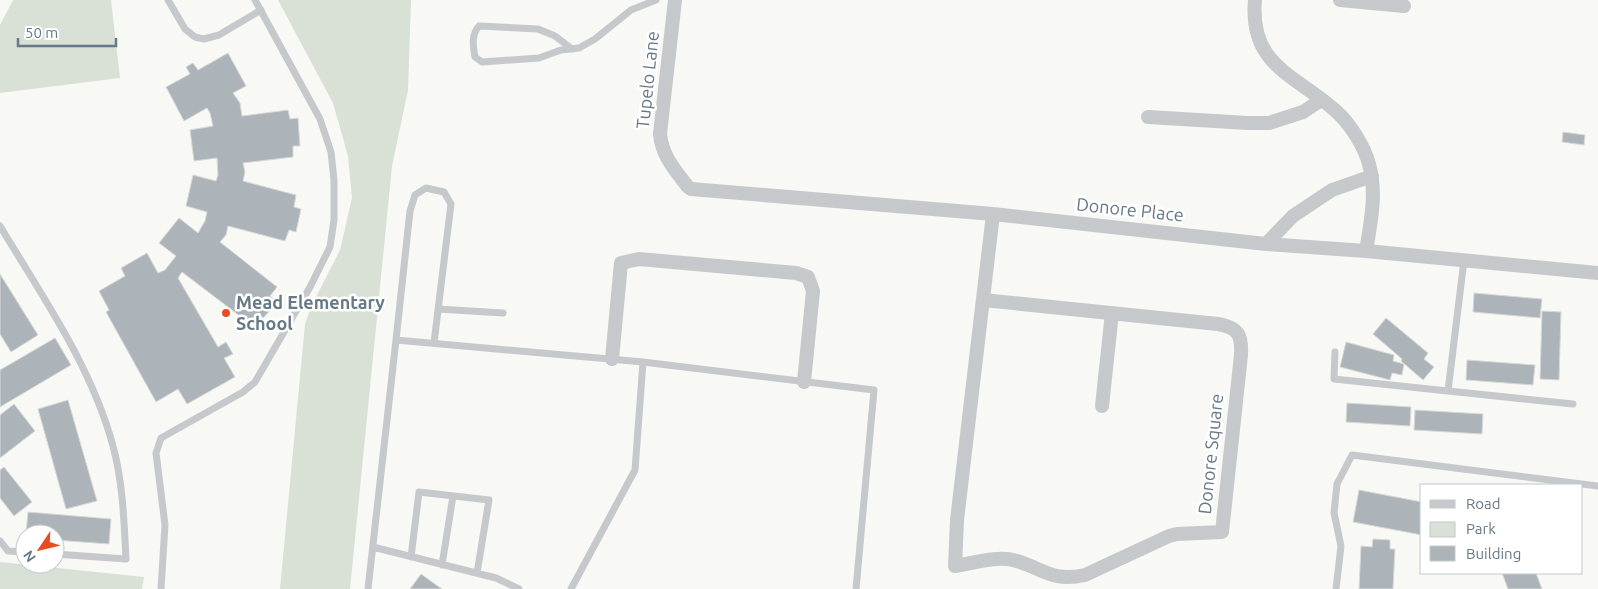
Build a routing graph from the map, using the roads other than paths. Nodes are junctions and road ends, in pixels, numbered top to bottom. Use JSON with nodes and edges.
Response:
{"nodes":[{"id":1,"x":168,"y":0,"type":"edge"},
{"id":2,"x":255,"y":0,"type":"edge"},
{"id":3,"x":656,"y":0,"type":"edge"},
{"id":4,"x":675,"y":0,"type":"edge"},
{"id":5,"x":1254,"y":0,"type":"edge"},
{"id":6,"x":1340,"y":0,"type":"edge"},
{"id":7,"x":1404,"y":6,"type":"dead end"},
{"id":8,"x":261,"y":10,"type":"junction"},
{"id":9,"x":572,"y":49,"type":"junction"},
{"id":10,"x":1321,"y":100,"type":"junction"},
{"id":11,"x":1148,"y":117,"type":"dead end"},
{"id":12,"x":670,"y":163,"type":"joint"},
{"id":13,"x":1372,"y":176,"type":"junction"},
{"id":14,"x":993,"y":214,"type":"junction"},
{"id":15,"x":0,"y":226,"type":"edge"},
{"id":16,"x":1266,"y":244,"type":"junction"},
{"id":17,"x":1366,"y":251,"type":"junction"},
{"id":18,"x":1464,"y":260,"type":"junction"},
{"id":19,"x":1598,"y":273,"type":"edge"},
{"id":20,"x":983,"y":300,"type":"junction"},
{"id":21,"x":438,"y":309,"type":"junction"},
{"id":22,"x":503,"y":313,"type":"dead end"},
{"id":23,"x":1112,"y":313,"type":"junction"},
{"id":24,"x":396,"y":340,"type":"junction"},
{"id":25,"x":434,"y":344,"type":"junction"},
{"id":26,"x":1335,"y":352,"type":"dead end"},
{"id":27,"x":612,"y":359,"type":"junction"},
{"id":28,"x":643,"y":362,"type":"junction"},
{"id":29,"x":804,"y":382,"type":"junction"},
{"id":30,"x":1448,"y":391,"type":"junction"},
{"id":31,"x":1573,"y":404,"type":"dead end"},
{"id":32,"x":1102,"y":406,"type":"dead end"},
{"id":33,"x":1582,"y":484,"type":"edge"},
{"id":34,"x":1583,"y":484,"type":"edge"},
{"id":35,"x":1598,"y":486,"type":"edge"},
{"id":36,"x":453,"y":496,"type":"junction"},
{"id":37,"x":0,"y":541,"type":"edge"},
{"id":38,"x":373,"y":547,"type":"junction"},
{"id":39,"x":15,"y":551,"type":"edge"},
{"id":40,"x":65,"y":555,"type":"edge"},
{"id":41,"x":411,"y":557,"type":"junction"},
{"id":42,"x":442,"y":565,"type":"junction"},
{"id":43,"x":476,"y":573,"type":"junction"},
{"id":44,"x":161,"y":589,"type":"edge"},
{"id":45,"x":368,"y":589,"type":"edge"},
{"id":46,"x":519,"y":589,"type":"edge"},
{"id":47,"x":571,"y":589,"type":"edge"},
{"id":48,"x":856,"y":589,"type":"edge"},
{"id":49,"x":1336,"y":589,"type":"edge"}],
"edges":[{"from":1,"to":8,"type":"lane"},
{"from":2,"to":8,"type":"lane"},
{"from":3,"to":9,"type":"lane"},
{"from":4,"to":12,"type":"street","name":"Tupelo Lane"},
{"from":5,"to":10,"type":"street"},
{"from":6,"to":7,"type":"street"},
{"from":8,"to":44,"type":"lane"},
{"from":9,"to":9,"type":"lane"},
{"from":10,"to":11,"type":"street"},
{"from":10,"to":13,"type":"street"},
{"from":12,"to":14,"type":"street","name":"Donore Place"},
{"from":13,"to":16,"type":"street"},
{"from":13,"to":17,"type":"street"},
{"from":14,"to":16,"type":"street","name":"Donore Place"},
{"from":14,"to":20,"type":"street","name":"Donore Square"},
{"from":15,"to":40,"type":"lane"},
{"from":16,"to":17,"type":"street","name":"Donore Place"},
{"from":17,"to":18,"type":"street","name":"Donore Place"},
{"from":18,"to":19,"type":"street","name":"Donore Place"},
{"from":18,"to":30,"type":"lane"},
{"from":20,"to":23,"type":"street","name":"Donore Square"},
{"from":20,"to":23,"type":"street","name":"Donore Square"},
{"from":21,"to":22,"type":"lane"},
{"from":21,"to":24,"type":"lane"},
{"from":21,"to":25,"type":"lane"},
{"from":23,"to":32,"type":"street"},
{"from":24,"to":25,"type":"lane"},
{"from":24,"to":38,"type":"lane"},
{"from":25,"to":27,"type":"lane"},
{"from":26,"to":30,"type":"lane"},
{"from":27,"to":28,"type":"lane"},
{"from":27,"to":29,"type":"street"},
{"from":28,"to":29,"type":"lane"},
{"from":28,"to":47,"type":"lane"},
{"from":29,"to":48,"type":"lane"},
{"from":30,"to":31,"type":"lane"},
{"from":33,"to":49,"type":"lane"},
{"from":34,"to":35,"type":"lane"},
{"from":36,"to":41,"type":"lane"},
{"from":36,"to":42,"type":"lane"},
{"from":36,"to":43,"type":"lane"},
{"from":37,"to":39,"type":"lane"},
{"from":38,"to":41,"type":"lane"},
{"from":38,"to":45,"type":"lane"},
{"from":41,"to":42,"type":"lane"},
{"from":42,"to":43,"type":"lane"},
{"from":43,"to":46,"type":"lane"}]}
